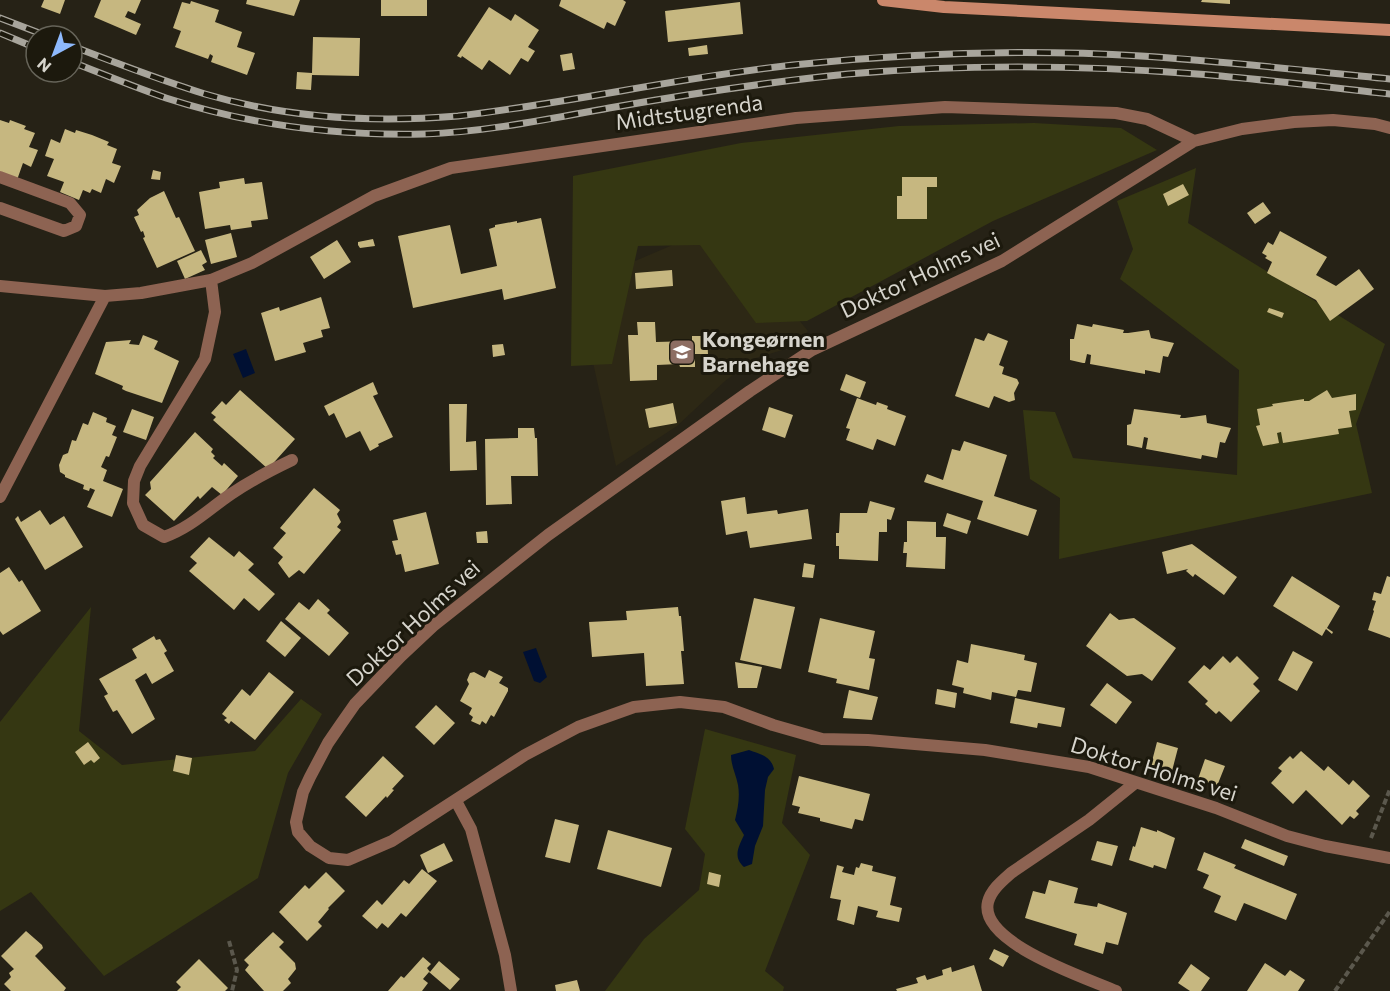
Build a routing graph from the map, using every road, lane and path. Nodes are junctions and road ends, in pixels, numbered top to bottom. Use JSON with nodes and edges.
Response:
{"nodes":[{"id":1,"x":883,"y":0,"type":"edge"},
{"id":2,"x":1390,"y":30,"type":"edge"},
{"id":3,"x":1390,"y":128,"type":"edge"},
{"id":4,"x":1194,"y":141,"type":"junction"},
{"id":5,"x":0,"y":177,"type":"edge"},
{"id":6,"x":0,"y":208,"type":"edge"},
{"id":7,"x":211,"y":280,"type":"junction"},
{"id":8,"x":0,"y":286,"type":"edge"},
{"id":9,"x":105,"y":296,"type":"junction"},
{"id":10,"x":292,"y":460,"type":"dead end"},
{"id":11,"x":0,"y":497,"type":"edge"},
{"id":12,"x":1135,"y":783,"type":"junction"},
{"id":13,"x":1390,"y":789,"type":"edge"},
{"id":14,"x":456,"y":801,"type":"junction"},
{"id":15,"x":1365,"y":853,"type":"junction"},
{"id":16,"x":1390,"y":858,"type":"edge"},
{"id":17,"x":1390,"y":911,"type":"edge"},
{"id":18,"x":229,"y":941,"type":"dead end"},
{"id":19,"x":232,"y":991,"type":"edge"},
{"id":20,"x":511,"y":991,"type":"edge"},
{"id":21,"x":1116,"y":991,"type":"edge"},
{"id":22,"x":1335,"y":991,"type":"edge"}],
"edges":[{"from":1,"to":2,"type":"main road"},
{"from":3,"to":4,"type":"street","name":"Doktor Holms vei"},
{"from":4,"to":7,"type":"street","name":"Midtstugrenda"},
{"from":4,"to":14,"type":"street","name":"Doktor Holms vei"},
{"from":5,"to":6,"type":"street"},
{"from":7,"to":9,"type":"street","name":"Midtstugrenda"},
{"from":7,"to":10,"type":"street"},
{"from":8,"to":9,"type":"street","name":"Midtstugrenda"},
{"from":9,"to":11,"type":"street"},
{"from":12,"to":14,"type":"street","name":"Doktor Holms vei"},
{"from":12,"to":15,"type":"street","name":"Doktor Holms vei"},
{"from":12,"to":21,"type":"street"},
{"from":13,"to":15,"type":"path"},
{"from":14,"to":20,"type":"street"},
{"from":15,"to":16,"type":"street","name":"Doktor Holms vei"},
{"from":17,"to":22,"type":"path"},
{"from":18,"to":19,"type":"path"}]}
